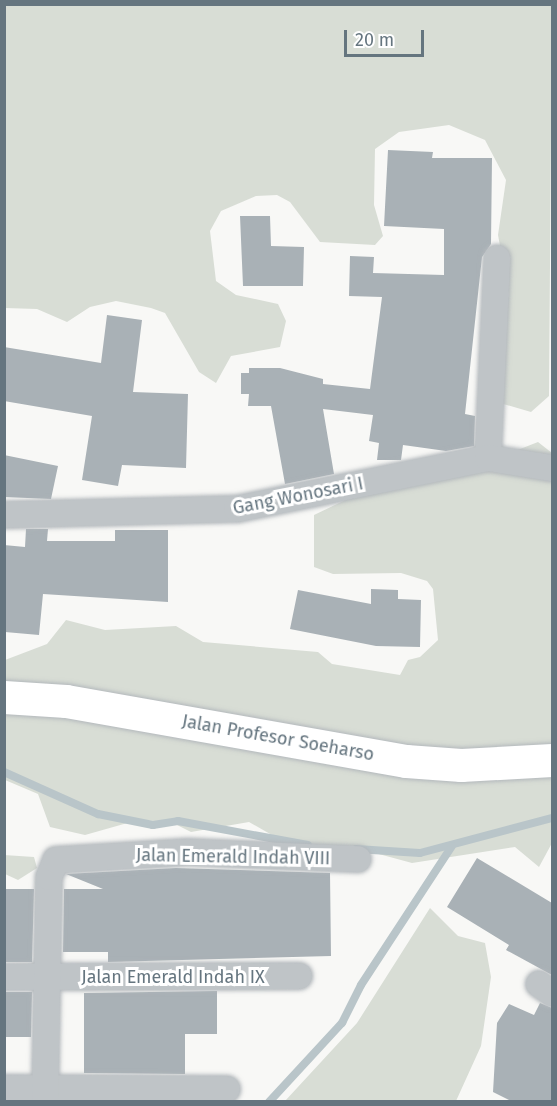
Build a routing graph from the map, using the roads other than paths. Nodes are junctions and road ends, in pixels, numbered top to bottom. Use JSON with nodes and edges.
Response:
{"nodes":[{"id":1,"x":497,"y":258,"type":"dead end"},
{"id":2,"x":488,"y":458,"type":"junction"},
{"id":3,"x":552,"y":468,"type":"edge"},
{"id":4,"x":4,"y":515,"type":"edge"},
{"id":5,"x":4,"y":697,"type":"edge"},
{"id":6,"x":552,"y":760,"type":"edge"},
{"id":7,"x":358,"y":860,"type":"dead end"},
{"id":8,"x":299,"y":976,"type":"dead end"},
{"id":9,"x":4,"y":977,"type":"edge"},
{"id":10,"x":46,"y":977,"type":"junction"},
{"id":11,"x":4,"y":1088,"type":"edge"},
{"id":12,"x":227,"y":1089,"type":"dead end"},
{"id":13,"x":45,"y":1095,"type":"edge"}],
"edges":[{"from":1,"to":2,"type":"street"},
{"from":2,"to":3,"type":"street","name":"Gang Wonosari I"},
{"from":2,"to":4,"type":"street","name":"Gang Wonosari I"},
{"from":5,"to":6,"type":"main road","name":"Jalan Profesor Soeharso"},
{"from":7,"to":10,"type":"street","name":"Jalan Emerald Indah VIII"},
{"from":8,"to":10,"type":"street","name":"Jalan Emerald Indah IX"},
{"from":9,"to":10,"type":"street","name":"Jalan Emerald Indah IX"},
{"from":10,"to":13,"type":"street"},
{"from":11,"to":13,"type":"street"},
{"from":12,"to":13,"type":"street"}]}
